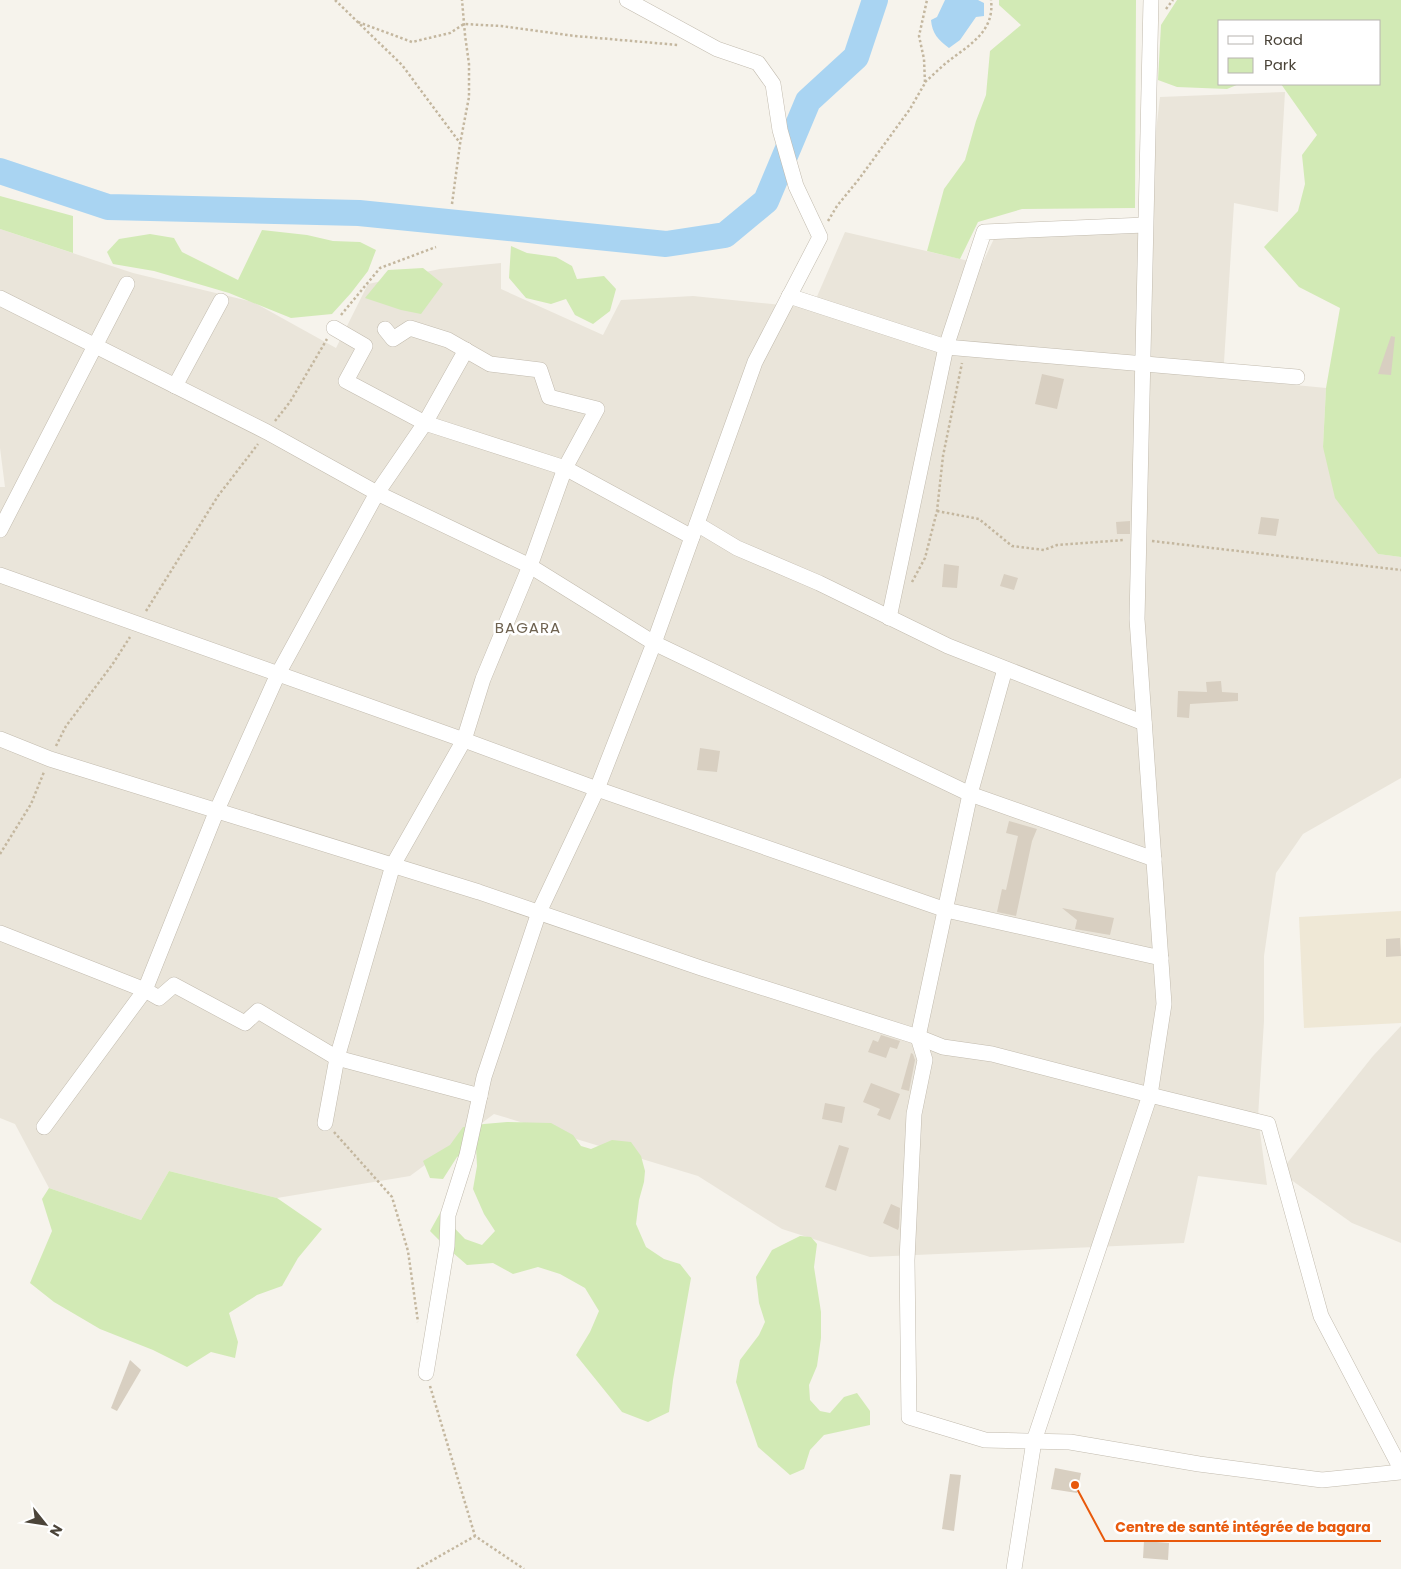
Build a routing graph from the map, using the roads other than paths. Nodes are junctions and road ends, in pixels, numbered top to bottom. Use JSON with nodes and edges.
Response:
{"nodes":[{"id":1,"x":627,"y":0,"type":"edge"},
{"id":2,"x":1151,"y":0,"type":"edge"},
{"id":3,"x":1145,"y":225,"type":"junction"},
{"id":4,"x":127,"y":284,"type":"dead end"},
{"id":5,"x":789,"y":296,"type":"junction"},
{"id":6,"x":0,"y":298,"type":"edge"},
{"id":7,"x":221,"y":301,"type":"dead end"},
{"id":8,"x":334,"y":328,"type":"road end"},
{"id":9,"x":385,"y":329,"type":"dead end"},
{"id":10,"x":95,"y":346,"type":"junction"},
{"id":11,"x":946,"y":347,"type":"junction"},
{"id":12,"x":466,"y":350,"type":"junction"},
{"id":13,"x":1142,"y":363,"type":"junction"},
{"id":14,"x":1296,"y":377,"type":"dead end"},
{"id":15,"x":175,"y":386,"type":"junction"},
{"id":16,"x":425,"y":423,"type":"junction"},
{"id":17,"x":565,"y":468,"type":"junction"},
{"id":18,"x":377,"y":493,"type":"junction"},
{"id":19,"x":0,"y":530,"type":"edge"},
{"id":20,"x":694,"y":531,"type":"junction"},
{"id":21,"x":530,"y":566,"type":"junction"},
{"id":22,"x":0,"y":575,"type":"edge"},
{"id":23,"x":889,"y":618,"type":"junction"},
{"id":24,"x":654,"y":643,"type":"junction"},
{"id":25,"x":1005,"y":668,"type":"junction"},
{"id":26,"x":278,"y":674,"type":"junction"},
{"id":27,"x":1144,"y":723,"type":"junction"},
{"id":28,"x":0,"y":739,"type":"edge"},
{"id":29,"x":464,"y":740,"type":"junction"},
{"id":30,"x":597,"y":789,"type":"junction"},
{"id":31,"x":970,"y":794,"type":"junction"},
{"id":32,"x":217,"y":810,"type":"junction"},
{"id":33,"x":1154,"y":859,"type":"junction"},
{"id":34,"x":393,"y":865,"type":"junction"},
{"id":35,"x":946,"y":910,"type":"junction"},
{"id":36,"x":539,"y":912,"type":"junction"},
{"id":37,"x":0,"y":933,"type":"edge"},
{"id":38,"x":1161,"y":958,"type":"junction"},
{"id":39,"x":144,"y":990,"type":"junction"},
{"id":40,"x":918,"y":1037,"type":"junction"},
{"id":41,"x":337,"y":1058,"type":"junction"},
{"id":42,"x":1150,"y":1095,"type":"junction"},
{"id":43,"x":480,"y":1096,"type":"junction"},
{"id":44,"x":325,"y":1123,"type":"dead end"},
{"id":45,"x":44,"y":1127,"type":"dead end"},
{"id":46,"x":426,"y":1373,"type":"dead end"},
{"id":47,"x":1034,"y":1441,"type":"junction"},
{"id":48,"x":1401,"y":1471,"type":"edge"},
{"id":49,"x":1014,"y":1569,"type":"edge"}],
"edges":[{"from":1,"to":5,"type":"street"},
{"from":2,"to":3,"type":"street"},
{"from":3,"to":11,"type":"street"},
{"from":3,"to":13,"type":"street"},
{"from":4,"to":10,"type":"street"},
{"from":5,"to":11,"type":"street"},
{"from":5,"to":20,"type":"street"},
{"from":6,"to":10,"type":"street"},
{"from":7,"to":15,"type":"street"},
{"from":8,"to":16,"type":"street"},
{"from":9,"to":12,"type":"street"},
{"from":10,"to":15,"type":"street"},
{"from":10,"to":19,"type":"street"},
{"from":11,"to":13,"type":"street"},
{"from":11,"to":23,"type":"street"},
{"from":12,"to":16,"type":"street"},
{"from":12,"to":17,"type":"street"},
{"from":13,"to":14,"type":"street"},
{"from":13,"to":27,"type":"street"},
{"from":15,"to":18,"type":"street"},
{"from":16,"to":17,"type":"street"},
{"from":16,"to":18,"type":"street"},
{"from":17,"to":20,"type":"street"},
{"from":17,"to":21,"type":"street"},
{"from":18,"to":21,"type":"street"},
{"from":18,"to":26,"type":"street"},
{"from":20,"to":23,"type":"street"},
{"from":20,"to":24,"type":"street"},
{"from":21,"to":24,"type":"street"},
{"from":21,"to":29,"type":"street"},
{"from":22,"to":26,"type":"street"},
{"from":23,"to":25,"type":"street"},
{"from":24,"to":30,"type":"street"},
{"from":24,"to":31,"type":"street"},
{"from":25,"to":27,"type":"street"},
{"from":25,"to":31,"type":"street"},
{"from":26,"to":29,"type":"street"},
{"from":26,"to":32,"type":"street"},
{"from":27,"to":33,"type":"street"},
{"from":28,"to":32,"type":"street"},
{"from":29,"to":30,"type":"street"},
{"from":29,"to":34,"type":"street"},
{"from":30,"to":35,"type":"street"},
{"from":30,"to":36,"type":"street"},
{"from":31,"to":33,"type":"street"},
{"from":31,"to":35,"type":"street"},
{"from":32,"to":34,"type":"street"},
{"from":32,"to":39,"type":"street"},
{"from":33,"to":38,"type":"street"},
{"from":34,"to":36,"type":"street"},
{"from":34,"to":41,"type":"street"},
{"from":35,"to":38,"type":"street"},
{"from":35,"to":40,"type":"street"},
{"from":36,"to":40,"type":"street"},
{"from":36,"to":43,"type":"street"},
{"from":37,"to":39,"type":"street"},
{"from":38,"to":42,"type":"street"},
{"from":39,"to":41,"type":"street"},
{"from":39,"to":45,"type":"street"},
{"from":40,"to":42,"type":"street"},
{"from":40,"to":47,"type":"street"},
{"from":41,"to":43,"type":"street"},
{"from":41,"to":44,"type":"street"},
{"from":42,"to":47,"type":"street"},
{"from":42,"to":48,"type":"street"},
{"from":43,"to":46,"type":"street"},
{"from":47,"to":48,"type":"street"},
{"from":47,"to":49,"type":"street"}]}
